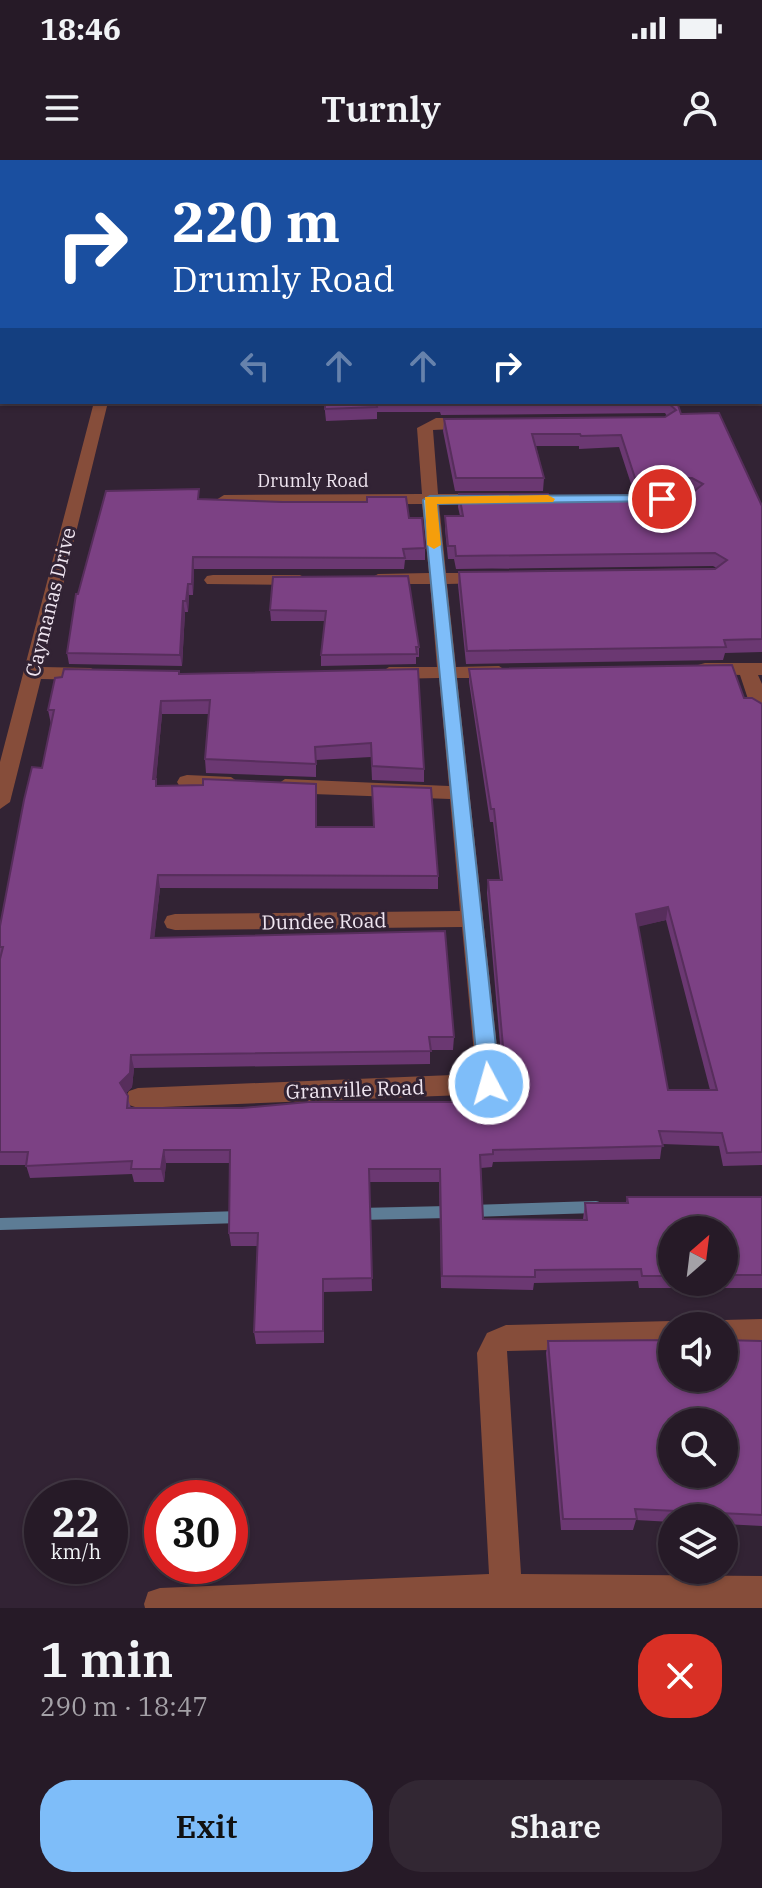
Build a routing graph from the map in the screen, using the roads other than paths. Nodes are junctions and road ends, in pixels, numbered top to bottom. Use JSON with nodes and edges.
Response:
{"nodes":[{"id":1,"x":100,"y":404,"type":"edge"},
{"id":2,"x":496,"y":422,"type":"edge"},
{"id":3,"x":507,"y":499,"type":"edge"},
{"id":4,"x":224,"y":500,"type":"edge"},
{"id":5,"x":430,"y":500,"type":"junction"},
{"id":6,"x":499,"y":578,"type":"edge"},
{"id":7,"x":363,"y":579,"type":"edge"},
{"id":8,"x":438,"y":579,"type":"junction"},
{"id":9,"x":213,"y":580,"type":"dead end"},
{"id":10,"x":318,"y":580,"type":"edge"},
{"id":11,"x":687,"y":669,"type":"edge"},
{"id":12,"x":754,"y":669,"type":"edge"},
{"id":13,"x":523,"y":671,"type":"edge"},
{"id":14,"x":447,"y":672,"type":"junction"},
{"id":15,"x":32,"y":673,"type":"junction"},
{"id":16,"x":368,"y":674,"type":"edge"},
{"id":17,"x":107,"y":675,"type":"edge"},
{"id":18,"x":762,"y":711,"type":"edge"},
{"id":19,"x":187,"y":782,"type":"edge"},
{"id":20,"x":460,"y":793,"type":"junction"},
{"id":21,"x":1,"y":796,"type":"edge"},
{"id":22,"x":473,"y":919,"type":"junction"},
{"id":23,"x":175,"y":922,"type":"dead end"},
{"id":24,"x":138,"y":1098,"type":"dead end"},
{"id":25,"x":762,"y":1332,"type":"edge"},
{"id":26,"x":738,"y":1333,"type":"edge"},
{"id":27,"x":658,"y":1334,"type":"edge"},
{"id":28,"x":762,"y":1592,"type":"edge"},
{"id":29,"x":507,"y":1599,"type":"edge"},
{"id":30,"x":160,"y":1604,"type":"dead end"}],
"edges":[{"from":1,"to":15,"type":"street","name":"Caymanas Drive"},
{"from":2,"to":5,"type":"street","name":"Granville Road"},
{"from":3,"to":5,"type":"street","name":"Drumly Road"},
{"from":4,"to":5,"type":"street","name":"Drumly Road"},
{"from":5,"to":8,"type":"street","name":"Granville Road"},
{"from":6,"to":8,"type":"street"},
{"from":7,"to":8,"type":"street"},
{"from":8,"to":14,"type":"street","name":"Granville Road"},
{"from":9,"to":10,"type":"street"},
{"from":11,"to":12,"type":"street"},
{"from":12,"to":18,"type":"street"},
{"from":13,"to":14,"type":"street"},
{"from":14,"to":16,"type":"street"},
{"from":14,"to":20,"type":"street","name":"Granville Road"},
{"from":15,"to":17,"type":"street"},
{"from":15,"to":21,"type":"street","name":"Caymanas Drive"},
{"from":19,"to":20,"type":"street"},
{"from":20,"to":22,"type":"street","name":"Granville Road"},
{"from":22,"to":23,"type":"street","name":"Dundee Road"},
{"from":22,"to":24,"type":"street","name":"Granville Road"},
{"from":25,"to":26,"type":"street"},
{"from":27,"to":29,"type":"street"},
{"from":28,"to":29,"type":"street"},
{"from":29,"to":30,"type":"street"}]}
